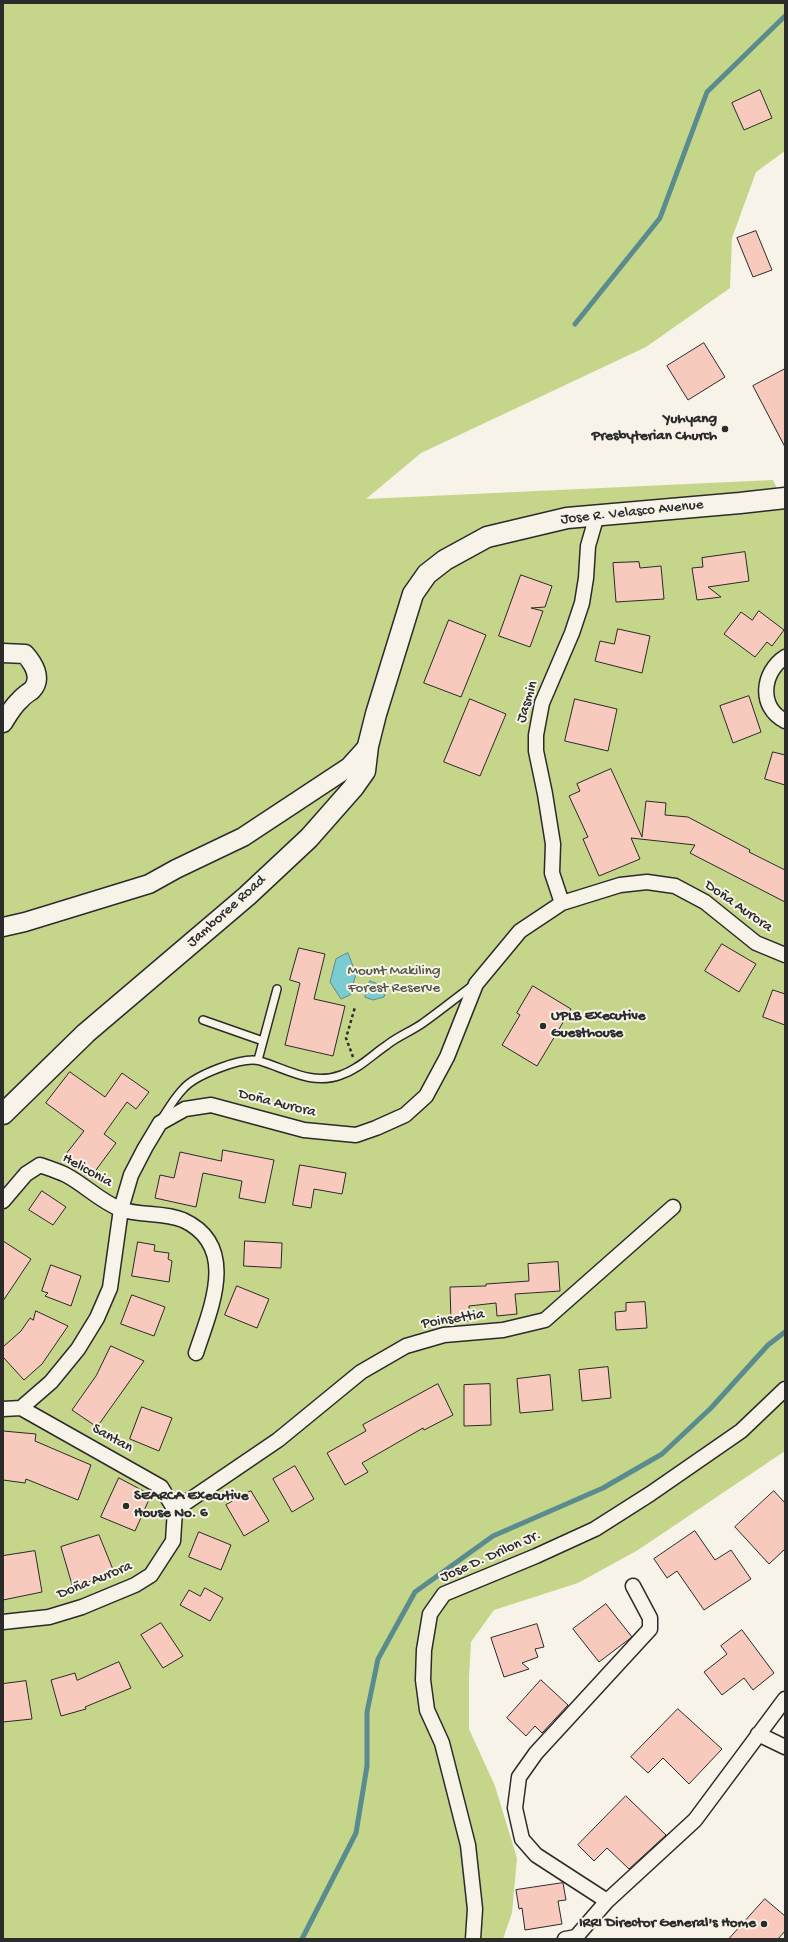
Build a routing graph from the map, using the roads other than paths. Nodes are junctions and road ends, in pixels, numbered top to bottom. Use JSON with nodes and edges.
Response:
{"nodes":[{"id":1,"x":785,"y":498,"type":"edge"},
{"id":2,"x":598,"y":515,"type":"junction"},
{"id":3,"x":3,"y":653,"type":"edge"},
{"id":4,"x":785,"y":657,"type":"edge"},
{"id":5,"x":390,"y":670,"type":"joint"},
{"id":6,"x":785,"y":721,"type":"edge"},
{"id":7,"x":3,"y":723,"type":"edge"},
{"id":8,"x":368,"y":746,"type":"junction"},
{"id":9,"x":562,"y":903,"type":"junction"},
{"id":10,"x":3,"y":927,"type":"edge"},
{"id":11,"x":785,"y":955,"type":"edge"},
{"id":12,"x":476,"y":984,"type":"junction"},
{"id":13,"x":277,"y":989,"type":"dead end"},
{"id":14,"x":203,"y":1020,"type":"dead end"},
{"id":15,"x":263,"y":1041,"type":"junction"},
{"id":16,"x":258,"y":1060,"type":"junction"},
{"id":17,"x":3,"y":1114,"type":"edge"},
{"id":18,"x":160,"y":1123,"type":"junction"},
{"id":19,"x":3,"y":1202,"type":"edge"},
{"id":20,"x":673,"y":1207,"type":"dead end"},
{"id":21,"x":121,"y":1209,"type":"junction"},
{"id":22,"x":196,"y":1353,"type":"dead end"},
{"id":23,"x":785,"y":1389,"type":"edge"},
{"id":24,"x":21,"y":1408,"type":"junction"},
{"id":25,"x":3,"y":1409,"type":"edge"},
{"id":26,"x":175,"y":1510,"type":"junction"},
{"id":27,"x":633,"y":1586,"type":"dead end"},
{"id":28,"x":3,"y":1622,"type":"edge"},
{"id":29,"x":785,"y":1699,"type":"edge"},
{"id":30,"x":758,"y":1734,"type":"junction"},
{"id":31,"x":785,"y":1747,"type":"edge"},
{"id":32,"x":607,"y":1901,"type":"junction"},
{"id":33,"x":473,"y":1939,"type":"edge"},
{"id":34,"x":565,"y":1939,"type":"edge"}],
"edges":[{"from":1,"to":2,"type":"main road","name":"Jose R. Velasco Avenue"},
{"from":2,"to":5,"type":"main road","name":"Jose R. Velasco Avenue"},
{"from":2,"to":9,"type":"street","name":"Jasmin"},
{"from":3,"to":7,"type":"street"},
{"from":4,"to":6,"type":"street"},
{"from":5,"to":8,"type":"main road","name":"Jamboree Road"},
{"from":8,"to":10,"type":"street"},
{"from":8,"to":17,"type":"main road","name":"Jamboree Road"},
{"from":9,"to":11,"type":"street","name":"Doña Aurora"},
{"from":9,"to":12,"type":"street","name":"Doña Aurora"},
{"from":12,"to":16,"type":"lane"},
{"from":12,"to":18,"type":"street","name":"Doña Aurora"},
{"from":13,"to":15,"type":"lane"},
{"from":14,"to":15,"type":"lane"},
{"from":15,"to":16,"type":"lane"},
{"from":16,"to":18,"type":"lane"},
{"from":18,"to":21,"type":"street","name":"Doña Aurora"},
{"from":19,"to":21,"type":"street","name":"Heliconia"},
{"from":20,"to":26,"type":"street","name":"Poinsettia"},
{"from":21,"to":22,"type":"street"},
{"from":21,"to":24,"type":"street","name":"Doña Aurora"},
{"from":23,"to":33,"type":"street","name":"Jose D. Drilon Jr."},
{"from":24,"to":25,"type":"street"},
{"from":24,"to":26,"type":"street","name":"Santan"},
{"from":26,"to":28,"type":"street","name":"Doña Aurora"},
{"from":27,"to":32,"type":"street"},
{"from":29,"to":30,"type":"street"},
{"from":30,"to":31,"type":"street"},
{"from":30,"to":32,"type":"street"},
{"from":32,"to":34,"type":"street"}]}
